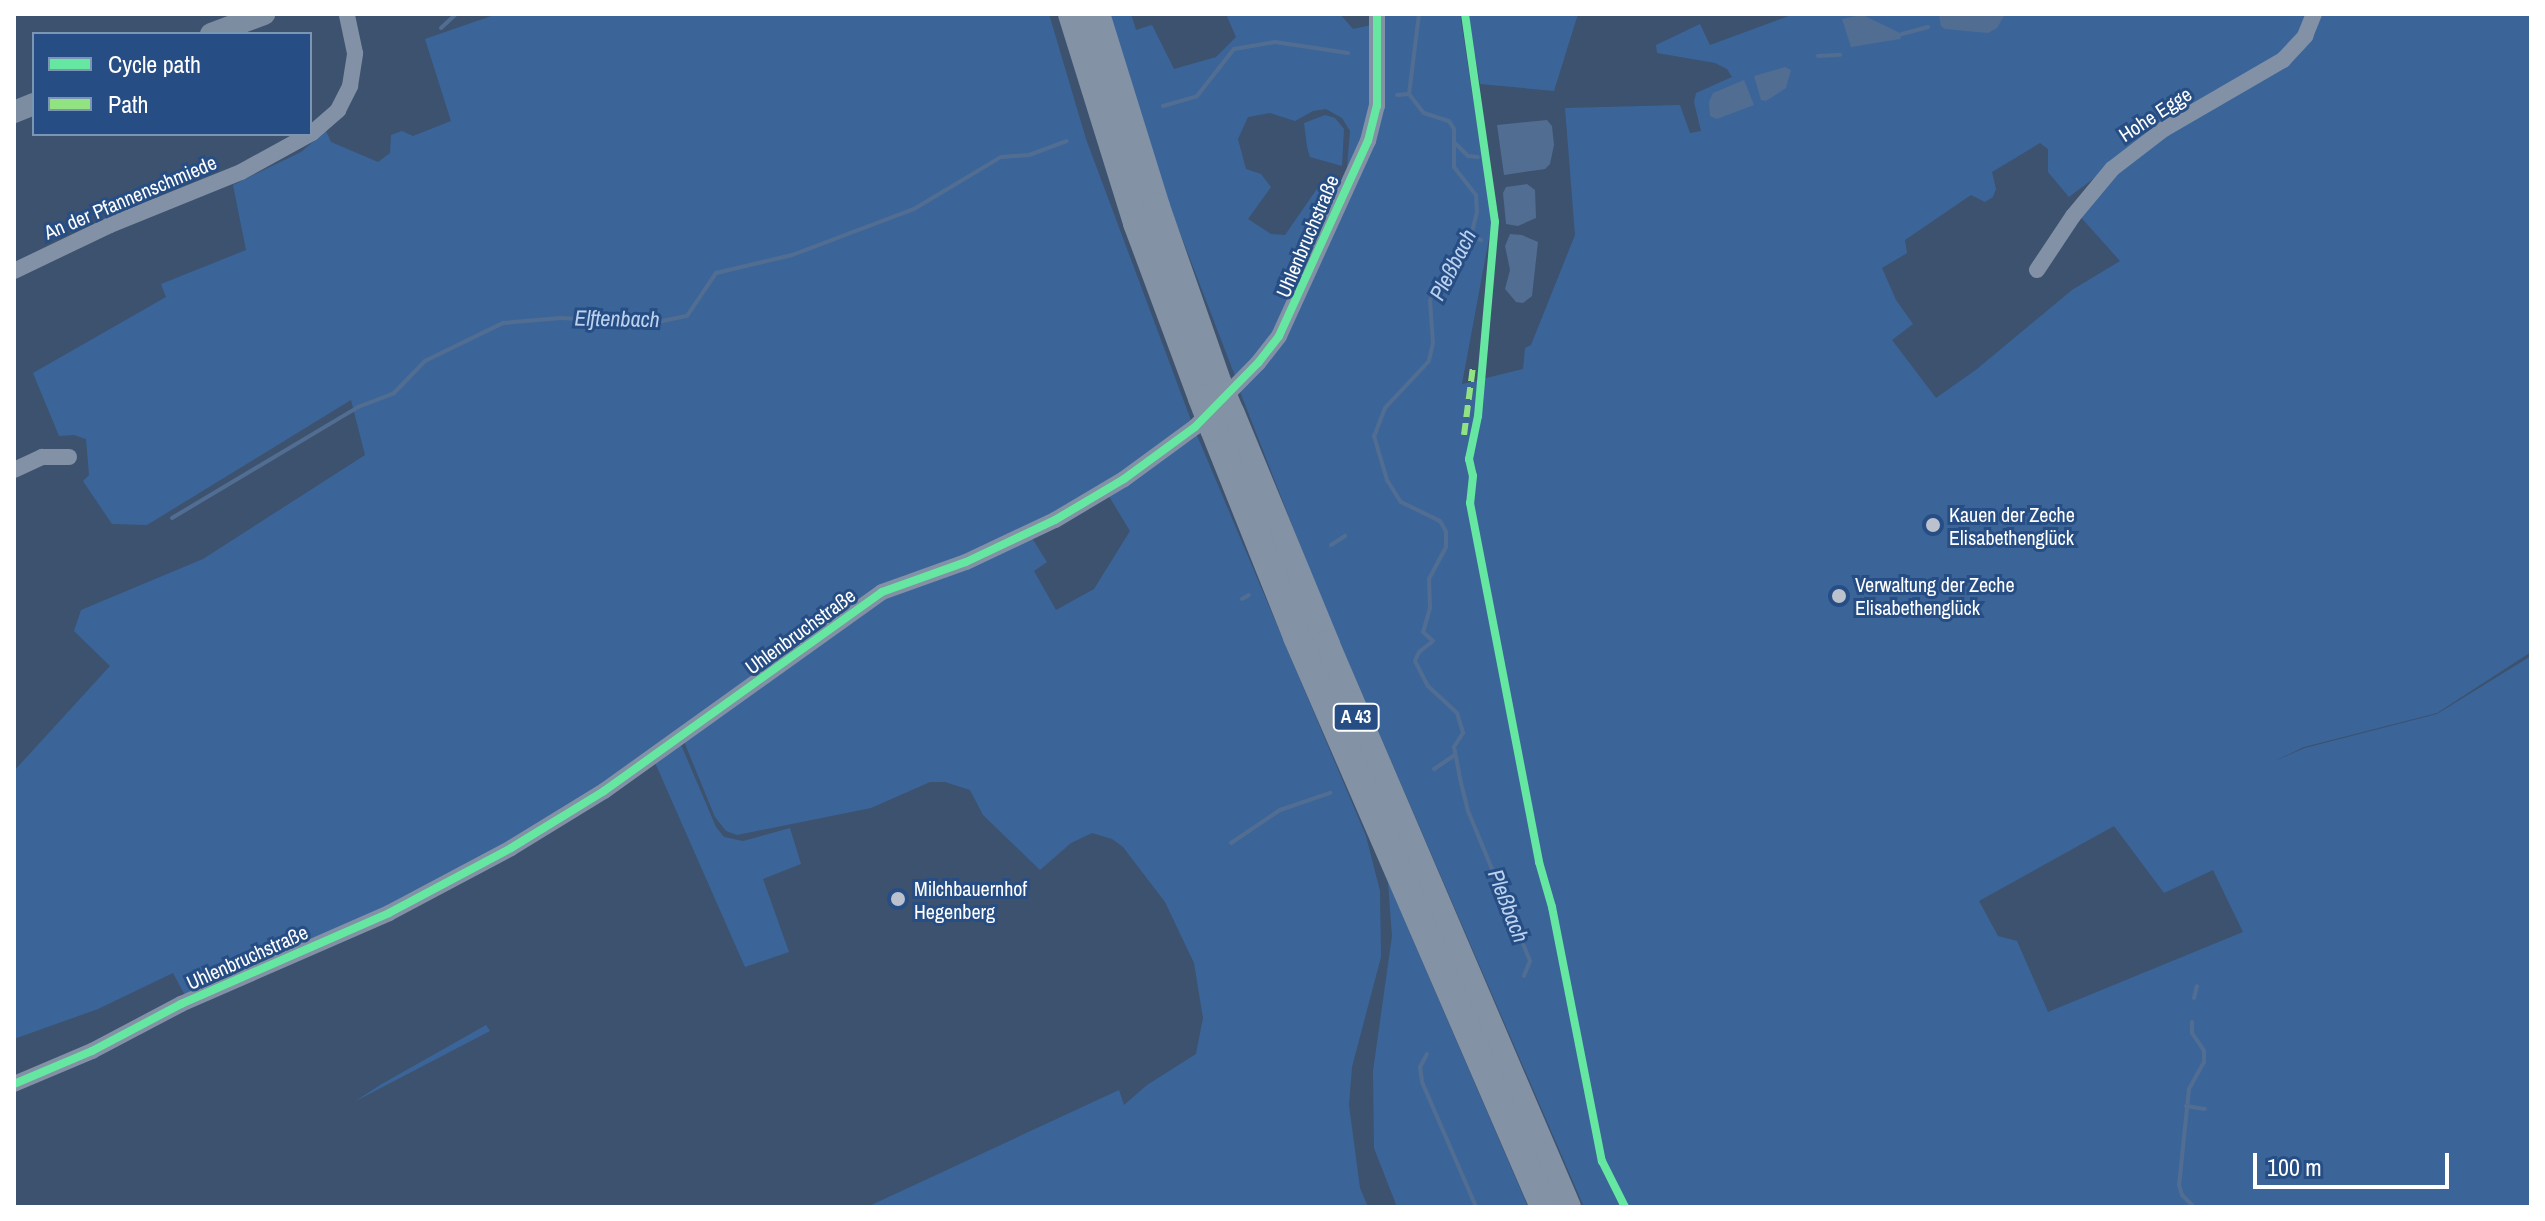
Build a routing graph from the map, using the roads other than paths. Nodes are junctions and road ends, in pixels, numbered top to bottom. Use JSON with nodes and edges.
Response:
{"nodes":[{"id":1,"x":264,"y":14,"type":"edge"},
{"id":2,"x":347,"y":14,"type":"edge"},
{"id":3,"x":1072,"y":14,"type":"edge"},
{"id":4,"x":1096,"y":14,"type":"edge"},
{"id":5,"x":1377,"y":14,"type":"edge"},
{"id":6,"x":2314,"y":14,"type":"edge"},
{"id":7,"x":216,"y":32,"type":"edge"},
{"id":8,"x":312,"y":133,"type":"edge"},
{"id":9,"x":307,"y":136,"type":"edge"},
{"id":10,"x":2037,"y":270,"type":"dead end"},
{"id":11,"x":14,"y":271,"type":"edge"},
{"id":12,"x":1210,"y":391,"type":"junction"},
{"id":13,"x":1222,"y":421,"type":"junction"},
{"id":14,"x":69,"y":457,"type":"dead end"},
{"id":15,"x":14,"y":470,"type":"edge"},
{"id":16,"x":1357,"y":776,"type":"junction"},
{"id":17,"x":1381,"y":877,"type":"dead end"},
{"id":18,"x":14,"y":1084,"type":"edge"},
{"id":19,"x":1544,"y":1207,"type":"edge"},
{"id":20,"x":1567,"y":1207,"type":"edge"}],
"edges":[{"from":1,"to":7,"type":"main road"},
{"from":2,"to":8,"type":"street","name":"An der Pfannenschmiede"},
{"from":3,"to":12,"type":"highway","number":"A 43"},
{"from":4,"to":12,"type":"highway","number":"A 43"},
{"from":5,"to":18,"type":"street","name":"Uhlenbruchstraße"},
{"from":6,"to":10,"type":"street","name":"Hohe Egge"},
{"from":9,"to":11,"type":"street","name":"An der Pfannenschmiede"},
{"from":12,"to":13,"type":"highway","number":"A 43","bridge":true},
{"from":13,"to":16,"type":"highway","number":"A 43"},
{"from":13,"to":20,"type":"highway","number":"A 43"},
{"from":14,"to":15,"type":"street"},
{"from":16,"to":17,"type":"highway"},
{"from":16,"to":19,"type":"highway","number":"A 43"}]}
